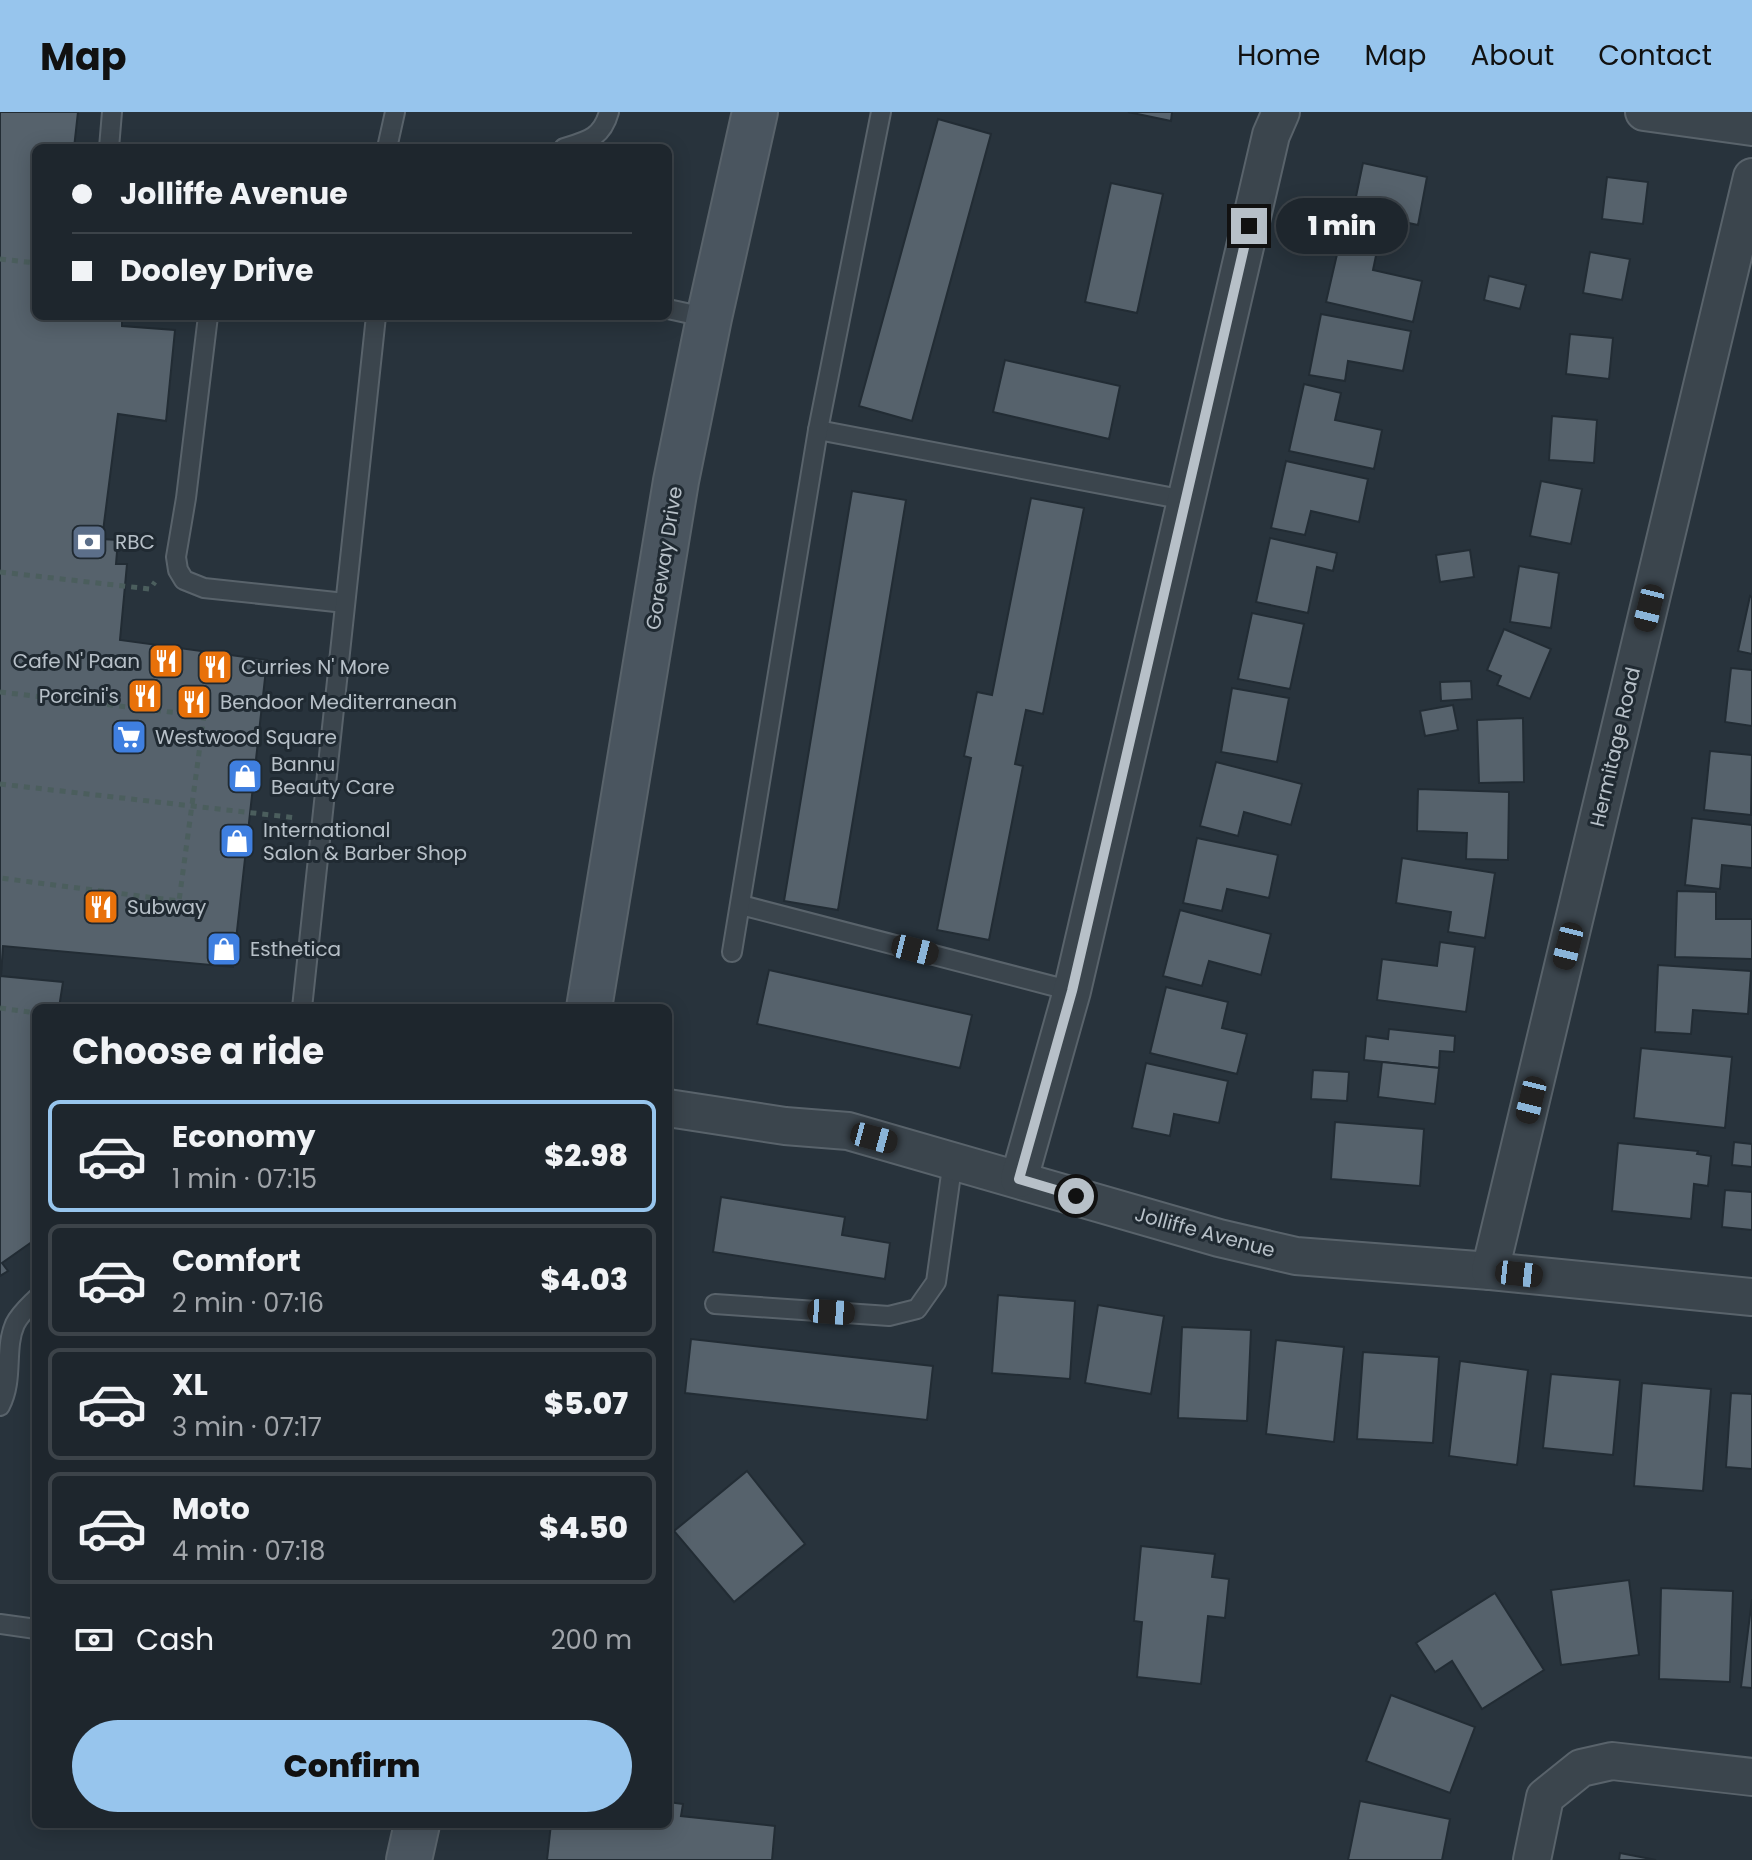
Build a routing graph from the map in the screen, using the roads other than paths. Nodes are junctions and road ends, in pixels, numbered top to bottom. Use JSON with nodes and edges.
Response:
{"nodes":[{"id":1,"x":112,"y":112,"type":"edge"},
{"id":2,"x":395,"y":112,"type":"edge"},
{"id":3,"x":609,"y":112,"type":"edge"},
{"id":4,"x":755,"y":112,"type":"edge"},
{"id":5,"x":881,"y":112,"type":"edge"},
{"id":6,"x":1281,"y":112,"type":"edge"},
{"id":7,"x":1644,"y":112,"type":"edge"},
{"id":8,"x":1752,"y":127,"type":"edge"},
{"id":9,"x":109,"y":144,"type":"edge"},
{"id":10,"x":388,"y":144,"type":"edge"},
{"id":11,"x":578,"y":144,"type":"edge"},
{"id":12,"x":1752,"y":177,"type":"edge"},
{"id":13,"x":688,"y":314,"type":"edge"},
{"id":14,"x":208,"y":320,"type":"edge"},
{"id":15,"x":376,"y":320,"type":"edge"},
{"id":16,"x":818,"y":430,"type":"junction"},
{"id":17,"x":1185,"y":500,"type":"junction"},
{"id":18,"x":345,"y":603,"type":"junction"},
{"id":19,"x":741,"y":905,"type":"junction"},
{"id":20,"x":732,"y":952,"type":"dead end"},
{"id":21,"x":1072,"y":991,"type":"junction"},
{"id":22,"x":302,"y":1004,"type":"edge"},
{"id":23,"x":590,"y":1004,"type":"edge"},
{"id":24,"x":672,"y":1109,"type":"edge"},
{"id":25,"x":953,"y":1160,"type":"junction"},
{"id":26,"x":1019,"y":1179,"type":"junction"},
{"id":27,"x":1490,"y":1271,"type":"junction"},
{"id":28,"x":1752,"y":1297,"type":"edge"},
{"id":29,"x":32,"y":1303,"type":"edge"},
{"id":30,"x":715,"y":1304,"type":"dead end"},
{"id":31,"x":0,"y":1406,"type":"edge"},
{"id":32,"x":0,"y":1624,"type":"edge"},
{"id":33,"x":32,"y":1628,"type":"edge"},
{"id":34,"x":1752,"y":1777,"type":"edge"},
{"id":35,"x":416,"y":1828,"type":"edge"},
{"id":36,"x":409,"y":1860,"type":"edge"},
{"id":37,"x":1532,"y":1860,"type":"edge"}],
"edges":[{"from":1,"to":9,"type":"lane"},
{"from":2,"to":10,"type":"lane"},
{"from":3,"to":11,"type":"lane"},
{"from":4,"to":13,"type":"main road","name":"Goreway Drive"},
{"from":5,"to":16,"type":"lane"},
{"from":6,"to":17,"type":"street"},
{"from":7,"to":8,"type":"street"},
{"from":12,"to":27,"type":"street","name":"Hermitage Road"},
{"from":13,"to":23,"type":"main road","name":"Goreway Drive"},
{"from":14,"to":18,"type":"lane"},
{"from":15,"to":18,"type":"lane"},
{"from":16,"to":17,"type":"lane"},
{"from":16,"to":19,"type":"lane"},
{"from":17,"to":21,"type":"street"},
{"from":18,"to":22,"type":"lane"},
{"from":19,"to":20,"type":"lane"},
{"from":19,"to":21,"type":"lane"},
{"from":21,"to":26,"type":"street"},
{"from":24,"to":25,"type":"street","name":"Jolliffe Avenue"},
{"from":25,"to":26,"type":"street","name":"Jolliffe Avenue"},
{"from":25,"to":30,"type":"lane"},
{"from":26,"to":27,"type":"street","name":"Jolliffe Avenue"},
{"from":27,"to":28,"type":"street","name":"Jolliffe Avenue"},
{"from":29,"to":31,"type":"lane"},
{"from":32,"to":33,"type":"lane"},
{"from":34,"to":37,"type":"street"},
{"from":35,"to":36,"type":"main road"}]}
